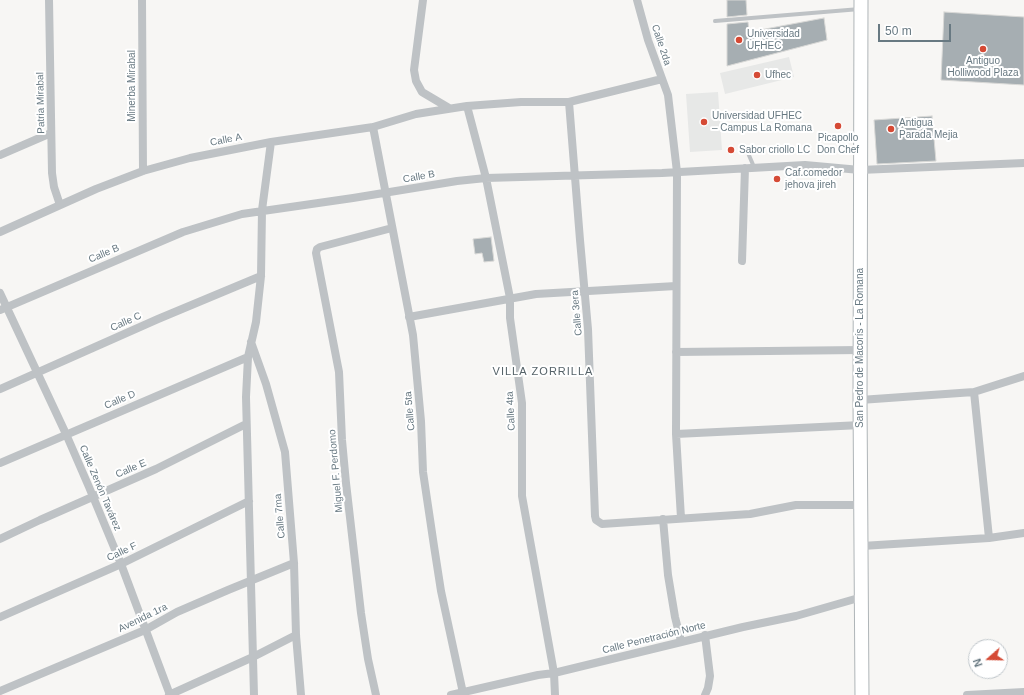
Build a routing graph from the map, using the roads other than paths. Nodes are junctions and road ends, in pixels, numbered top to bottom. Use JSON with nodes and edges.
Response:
{"nodes":[{"id":1,"x":49,"y":0,"type":"edge"},
{"id":2,"x":142,"y":0,"type":"edge"},
{"id":3,"x":423,"y":0,"type":"edge"},
{"id":4,"x":637,"y":0,"type":"edge"},
{"id":5,"x":861,"y":5,"type":"edge"},
{"id":6,"x":715,"y":21,"type":"dead end"},
{"id":7,"x":662,"y":79,"type":"junction"},
{"id":8,"x":569,"y":102,"type":"junction"},
{"id":9,"x":466,"y":106,"type":"junction"},
{"id":10,"x":449,"y":108,"type":"junction"},
{"id":11,"x":373,"y":127,"type":"junction"},
{"id":12,"x":51,"y":134,"type":"junction"},
{"id":13,"x":271,"y":142,"type":"junction"},
{"id":14,"x":748,"y":153,"type":"dead end"},
{"id":15,"x":0,"y":154,"type":"edge"},
{"id":16,"x":1024,"y":163,"type":"edge"},
{"id":17,"x":750,"y":168,"type":"junction"},
{"id":18,"x":860,"y":170,"type":"junction"},
{"id":19,"x":143,"y":171,"type":"junction"},
{"id":20,"x":677,"y":172,"type":"junction"},
{"id":21,"x":575,"y":176,"type":"junction"},
{"id":22,"x":486,"y":178,"type":"junction"},
{"id":23,"x":385,"y":193,"type":"junction"},
{"id":24,"x":60,"y":205,"type":"junction"},
{"id":25,"x":262,"y":210,"type":"junction"},
{"id":26,"x":392,"y":228,"type":"junction"},
{"id":27,"x":0,"y":232,"type":"edge"},
{"id":28,"x":742,"y":261,"type":"dead end"},
{"id":29,"x":261,"y":276,"type":"junction"},
{"id":30,"x":676,"y":286,"type":"junction"},
{"id":31,"x":585,"y":291,"type":"junction"},
{"id":32,"x":0,"y":293,"type":"edge"},
{"id":33,"x":510,"y":298,"type":"junction"},
{"id":34,"x":3,"y":308,"type":"edge"},
{"id":35,"x":409,"y":317,"type":"junction"},
{"id":36,"x":251,"y":341,"type":"junction"},
{"id":37,"x":860,"y":350,"type":"junction"},
{"id":38,"x":676,"y":352,"type":"junction"},
{"id":39,"x":248,"y":357,"type":"junction"},
{"id":40,"x":37,"y":372,"type":"junction"},
{"id":41,"x":1024,"y":376,"type":"edge"},
{"id":42,"x":0,"y":388,"type":"edge"},
{"id":43,"x":974,"y":392,"type":"junction"},
{"id":44,"x":860,"y":400,"type":"junction"},
{"id":45,"x":246,"y":424,"type":"junction"},
{"id":46,"x":861,"y":426,"type":"junction"},
{"id":47,"x":66,"y":434,"type":"junction"},
{"id":48,"x":676,"y":434,"type":"junction"},
{"id":49,"x":0,"y":463,"type":"edge"},
{"id":50,"x":92,"y":497,"type":"junction"},
{"id":51,"x":249,"y":500,"type":"junction"},
{"id":52,"x":861,"y":505,"type":"junction"},
{"id":53,"x":681,"y":518,"type":"junction"},
{"id":54,"x":663,"y":520,"type":"junction"},
{"id":55,"x":1024,"y":533,"type":"edge"},
{"id":56,"x":990,"y":538,"type":"junction"},
{"id":57,"x":0,"y":539,"type":"edge"},
{"id":58,"x":862,"y":546,"type":"junction"},
{"id":59,"x":294,"y":563,"type":"junction"},
{"id":60,"x":121,"y":564,"type":"junction"},
{"id":61,"x":252,"y":580,"type":"junction"},
{"id":62,"x":862,"y":597,"type":"junction"},
{"id":63,"x":0,"y":617,"type":"edge"},
{"id":64,"x":145,"y":630,"type":"junction"},
{"id":65,"x":296,"y":635,"type":"junction"},
{"id":66,"x":705,"y":636,"type":"junction"},
{"id":67,"x":681,"y":641,"type":"junction"},
{"id":68,"x":253,"y":657,"type":"junction"},
{"id":69,"x":554,"y":673,"type":"junction"},
{"id":70,"x":0,"y":691,"type":"edge"},
{"id":71,"x":463,"y":692,"type":"junction"},
{"id":72,"x":1024,"y":692,"type":"edge"},
{"id":73,"x":170,"y":695,"type":"edge"},
{"id":74,"x":254,"y":695,"type":"edge"},
{"id":75,"x":301,"y":695,"type":"edge"},
{"id":76,"x":376,"y":695,"type":"edge"},
{"id":77,"x":450,"y":695,"type":"edge"},
{"id":78,"x":555,"y":695,"type":"edge"},
{"id":79,"x":705,"y":695,"type":"edge"},
{"id":80,"x":862,"y":695,"type":"edge"},
{"id":81,"x":967,"y":695,"type":"edge"}],
"edges":[{"from":1,"to":12,"type":"street","name":"Patria Mirabal"},
{"from":2,"to":19,"type":"street","name":"Minerba Mirabal"},
{"from":3,"to":10,"type":"street"},
{"from":4,"to":7,"type":"street","name":"Calle 2da"},
{"from":5,"to":6,"type":"lane"},
{"from":5,"to":18,"type":"main road","name":"San Pedro de Macorís - La Romana"},
{"from":7,"to":8,"type":"street","name":"Calle A"},
{"from":7,"to":20,"type":"street","name":"Calle 2da"},
{"from":8,"to":9,"type":"street","name":"Calle A"},
{"from":8,"to":21,"type":"street","name":"Calle 3era"},
{"from":9,"to":10,"type":"street","name":"Calle A"},
{"from":9,"to":22,"type":"street","name":"Calle 4ta"},
{"from":10,"to":11,"type":"street","name":"Calle A"},
{"from":11,"to":13,"type":"street","name":"Calle A"},
{"from":11,"to":23,"type":"street","name":"Calle 5ta"},
{"from":12,"to":15,"type":"street"},
{"from":12,"to":24,"type":"street","name":"Patria Mirabal"},
{"from":13,"to":19,"type":"street","name":"Calle A"},
{"from":13,"to":25,"type":"street"},
{"from":14,"to":17,"type":"lane"},
{"from":16,"to":18,"type":"street","name":"Calle B"},
{"from":17,"to":18,"type":"street","name":"Calle B"},
{"from":17,"to":20,"type":"street","name":"Calle B"},
{"from":17,"to":28,"type":"street"},
{"from":18,"to":37,"type":"main road","name":"San Pedro de Macorís - La Romana"},
{"from":19,"to":24,"type":"street","name":"Calle A"},
{"from":20,"to":21,"type":"street","name":"Calle B"},
{"from":20,"to":30,"type":"street","name":"Calle 2da"},
{"from":21,"to":22,"type":"street","name":"Calle B"},
{"from":21,"to":31,"type":"street","name":"Calle 3era"},
{"from":22,"to":23,"type":"street","name":"Calle B"},
{"from":22,"to":33,"type":"street","name":"Calle 4ta"},
{"from":23,"to":25,"type":"street","name":"Calle B"},
{"from":23,"to":26,"type":"street","name":"Calle 5ta"},
{"from":24,"to":27,"type":"street","name":"Calle A"},
{"from":25,"to":29,"type":"street"},
{"from":25,"to":34,"type":"street","name":"Calle B"},
{"from":26,"to":35,"type":"street","name":"Calle 5ta"},
{"from":26,"to":76,"type":"street","name":"Miguel F. Perdomo"},
{"from":29,"to":36,"type":"street"},
{"from":29,"to":40,"type":"street","name":"Calle C"},
{"from":30,"to":31,"type":"street"},
{"from":30,"to":38,"type":"street","name":"Calle 2da"},
{"from":31,"to":33,"type":"street"},
{"from":31,"to":54,"type":"street","name":"Calle 3era"},
{"from":32,"to":34,"type":"street","name":"Calle Zenón Tavárez"},
{"from":33,"to":35,"type":"street"},
{"from":33,"to":69,"type":"street","name":"Calle 4ta"},
{"from":34,"to":40,"type":"street","name":"Calle Zenón Tavárez"},
{"from":35,"to":71,"type":"street","name":"Calle 5ta"},
{"from":36,"to":39,"type":"street"},
{"from":36,"to":59,"type":"street","name":"Calle 7ma"},
{"from":37,"to":38,"type":"street"},
{"from":37,"to":44,"type":"main road","name":"San Pedro de Macorís - La Romana"},
{"from":38,"to":48,"type":"street","name":"Calle 2da"},
{"from":39,"to":45,"type":"street"},
{"from":39,"to":47,"type":"street","name":"Calle D"},
{"from":40,"to":42,"type":"street","name":"Calle C"},
{"from":40,"to":47,"type":"street","name":"Calle Zenón Tavárez"},
{"from":41,"to":43,"type":"street"},
{"from":43,"to":44,"type":"street"},
{"from":43,"to":56,"type":"street"},
{"from":44,"to":46,"type":"main road","name":"San Pedro de Macorís - La Romana"},
{"from":45,"to":50,"type":"street","name":"Calle E"},
{"from":45,"to":51,"type":"street"},
{"from":46,"to":48,"type":"street"},
{"from":46,"to":52,"type":"main road","name":"San Pedro de Macorís - La Romana"},
{"from":47,"to":49,"type":"street","name":"Calle D"},
{"from":47,"to":50,"type":"street","name":"Calle Zenón Tavárez"},
{"from":48,"to":53,"type":"street","name":"Calle 2da"},
{"from":50,"to":57,"type":"street","name":"Calle E"},
{"from":50,"to":60,"type":"street","name":"Calle Zenón Tavárez"},
{"from":51,"to":60,"type":"street","name":"Calle F"},
{"from":51,"to":61,"type":"street"},
{"from":52,"to":53,"type":"street"},
{"from":52,"to":58,"type":"main road","name":"San Pedro de Macorís - La Romana"},
{"from":53,"to":54,"type":"street"},
{"from":54,"to":67,"type":"street"},
{"from":55,"to":56,"type":"street"},
{"from":56,"to":58,"type":"street"},
{"from":58,"to":62,"type":"main road","name":"San Pedro de Macorís - La Romana"},
{"from":59,"to":61,"type":"street","name":"Avenida 1ra"},
{"from":59,"to":65,"type":"street","name":"Calle 7ma"},
{"from":60,"to":63,"type":"street","name":"Calle F"},
{"from":60,"to":64,"type":"street","name":"Calle Zenón Tavárez"},
{"from":61,"to":64,"type":"street","name":"Avenida 1ra"},
{"from":61,"to":68,"type":"street"},
{"from":62,"to":66,"type":"street","name":"Calle Penetración Norte"},
{"from":62,"to":80,"type":"main road","name":"San Pedro de Macorís - La Romana"},
{"from":64,"to":70,"type":"street","name":"Avenida 1ra"},
{"from":64,"to":73,"type":"street","name":"Calle Zenón Tavárez"},
{"from":65,"to":68,"type":"street"},
{"from":65,"to":75,"type":"street","name":"Calle 7ma"},
{"from":66,"to":67,"type":"street","name":"Calle Penetración Norte"},
{"from":66,"to":79,"type":"street"},
{"from":67,"to":69,"type":"street","name":"Calle Penetración Norte"},
{"from":68,"to":73,"type":"street"},
{"from":68,"to":74,"type":"street"},
{"from":69,"to":71,"type":"street","name":"Calle Penetración Norte"},
{"from":69,"to":78,"type":"street","name":"Calle 4ta"},
{"from":71,"to":77,"type":"street","name":"Calle Penetración Norte"},
{"from":72,"to":81,"type":"street"}]}
